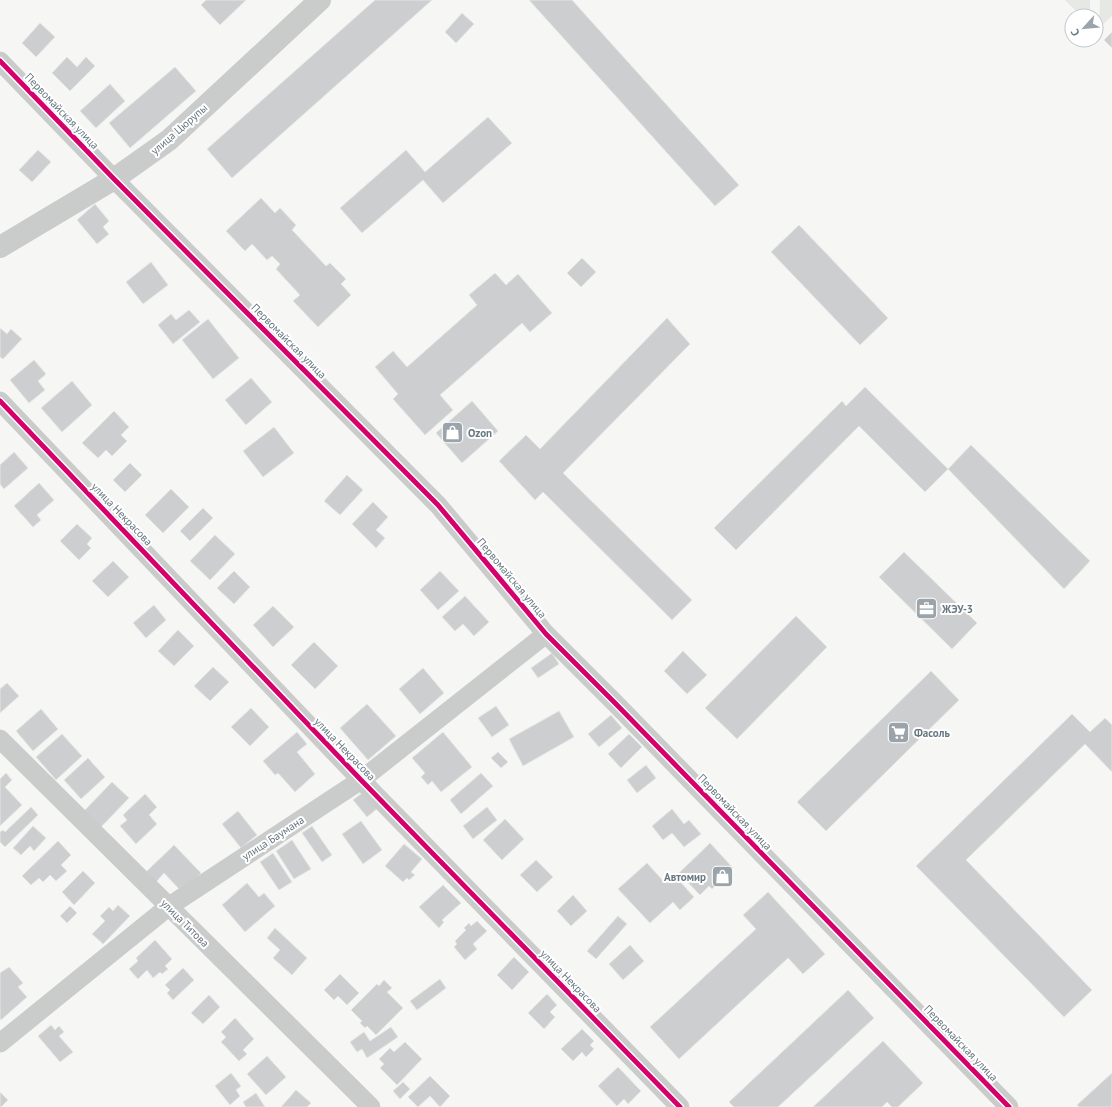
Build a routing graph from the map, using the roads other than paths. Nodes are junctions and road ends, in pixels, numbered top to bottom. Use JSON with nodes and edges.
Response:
{"nodes":[{"id":1,"x":320,"y":0,"type":"edge"},
{"id":2,"x":0,"y":61,"type":"edge"},
{"id":3,"x":114,"y":179,"type":"junction"},
{"id":4,"x":0,"y":247,"type":"edge"},
{"id":5,"x":0,"y":400,"type":"edge"},
{"id":6,"x":546,"y":634,"type":"junction"},
{"id":7,"x":0,"y":739,"type":"edge"},
{"id":8,"x":361,"y":780,"type":"junction"},
{"id":9,"x":168,"y":907,"type":"junction"},
{"id":10,"x":0,"y":1043,"type":"edge"},
{"id":11,"x":371,"y":1107,"type":"edge"},
{"id":12,"x":680,"y":1107,"type":"edge"},
{"id":13,"x":1009,"y":1107,"type":"edge"}],
"edges":[{"from":1,"to":3,"type":"street","name":"улица Цюрупы"},
{"from":2,"to":3,"type":"street","name":"Первомайская улица"},
{"from":3,"to":4,"type":"street","name":"улица Цюрупы"},
{"from":3,"to":6,"type":"street","name":"Первомайская улица"},
{"from":5,"to":8,"type":"street","name":"улица Некрасова"},
{"from":6,"to":8,"type":"street","name":"улица Баумана"},
{"from":6,"to":13,"type":"street","name":"Первомайская улица"},
{"from":7,"to":9,"type":"street","name":"улица Титова"},
{"from":8,"to":9,"type":"street","name":"улица Баумана"},
{"from":8,"to":12,"type":"street","name":"улица Некрасова"},
{"from":9,"to":10,"type":"street","name":"улица Баумана"},
{"from":9,"to":11,"type":"street","name":"улица Титова"}]}
